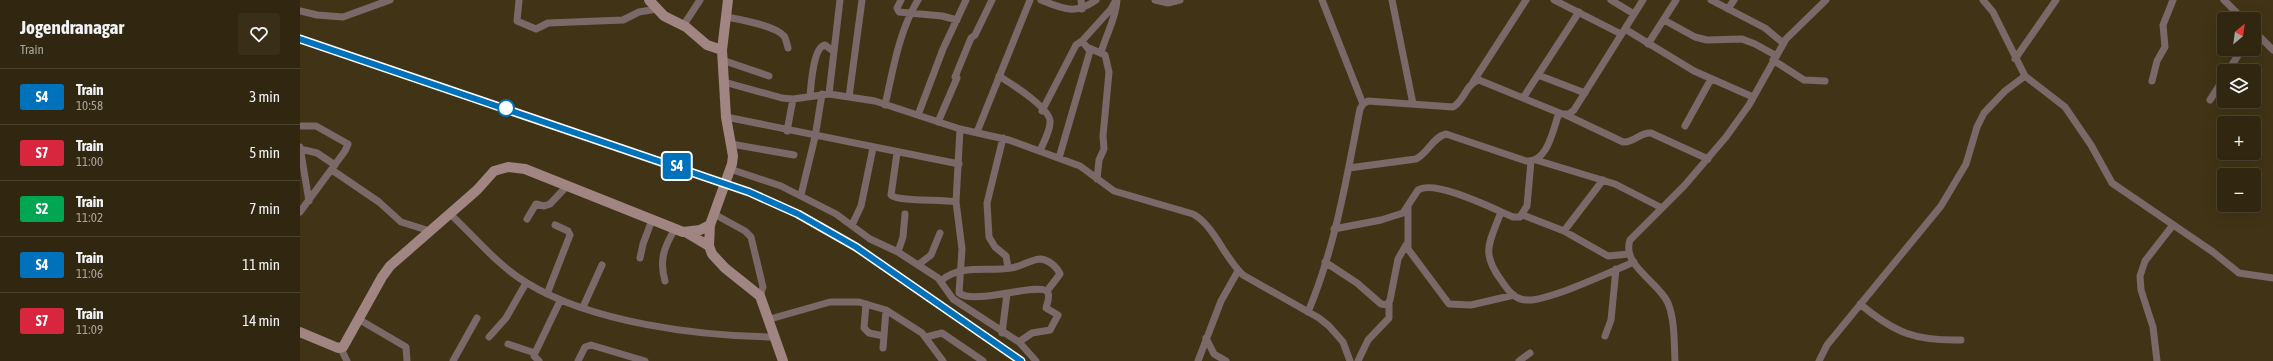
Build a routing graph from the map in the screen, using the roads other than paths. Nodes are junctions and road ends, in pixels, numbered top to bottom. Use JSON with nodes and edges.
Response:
{"nodes":[{"id":1,"x":390,"y":0,"type":"edge"},
{"id":2,"x":519,"y":0,"type":"edge"},
{"id":3,"x":649,"y":0,"type":"edge"},
{"id":4,"x":700,"y":0,"type":"edge"},
{"id":5,"x":728,"y":0,"type":"edge"},
{"id":6,"x":840,"y":0,"type":"edge"},
{"id":7,"x":862,"y":0,"type":"edge"},
{"id":8,"x":901,"y":0,"type":"edge"},
{"id":9,"x":918,"y":0,"type":"edge"},
{"id":10,"x":966,"y":0,"type":"edge"},
{"id":11,"x":992,"y":0,"type":"edge"},
{"id":12,"x":1030,"y":0,"type":"edge"},
{"id":13,"x":1041,"y":0,"type":"edge"},
{"id":14,"x":1081,"y":0,"type":"edge"},
{"id":15,"x":1096,"y":0,"type":"edge"},
{"id":16,"x":1116,"y":0,"type":"edge"},
{"id":17,"x":1155,"y":0,"type":"edge"},
{"id":18,"x":1180,"y":0,"type":"edge"},
{"id":19,"x":1322,"y":0,"type":"edge"},
{"id":20,"x":1392,"y":0,"type":"edge"},
{"id":21,"x":1526,"y":0,"type":"edge"},
{"id":22,"x":1554,"y":0,"type":"edge"},
{"id":23,"x":1611,"y":0,"type":"edge"},
{"id":24,"x":1643,"y":0,"type":"edge"},
{"id":25,"x":1676,"y":0,"type":"edge"},
{"id":26,"x":1711,"y":0,"type":"edge"},
{"id":27,"x":1734,"y":0,"type":"edge"},
{"id":28,"x":1826,"y":0,"type":"edge"},
{"id":29,"x":1983,"y":0,"type":"edge"},
{"id":30,"x":2173,"y":0,"type":"edge"},
{"id":31,"x":2224,"y":0,"type":"edge"},
{"id":32,"x":2053,"y":1,"type":"edge"},
{"id":33,"x":657,"y":9,"type":"junction"},
{"id":34,"x":1082,"y":9,"type":"junction"},
{"id":35,"x":1728,"y":9,"type":"junction"},
{"id":36,"x":300,"y":11,"type":"edge"},
{"id":37,"x":910,"y":12,"type":"junction"},
{"id":38,"x":1579,"y":12,"type":"junction"},
{"id":39,"x":2235,"y":12,"type":"edge"},
{"id":40,"x":1634,"y":14,"type":"junction"},
{"id":41,"x":726,"y":17,"type":"junction"},
{"id":42,"x":957,"y":20,"type":"junction"},
{"id":43,"x":1664,"y":20,"type":"junction"},
{"id":44,"x":683,"y":26,"type":"junction"},
{"id":45,"x":1623,"y":31,"type":"junction"},
{"id":46,"x":2261,"y":38,"type":"edge"},
{"id":47,"x":1082,"y":41,"type":"junction"},
{"id":48,"x":1783,"y":43,"type":"junction"},
{"id":49,"x":1648,"y":44,"type":"junction"},
{"id":50,"x":788,"y":48,"type":"dead end"},
{"id":51,"x":1089,"y":48,"type":"junction"},
{"id":52,"x":2273,"y":50,"type":"edge"},
{"id":53,"x":833,"y":51,"type":"junction"},
{"id":54,"x":1101,"y":53,"type":"junction"},
{"id":55,"x":722,"y":55,"type":"junction"},
{"id":56,"x":1774,"y":57,"type":"junction"},
{"id":57,"x":2016,"y":59,"type":"junction"},
{"id":58,"x":1538,"y":75,"type":"junction"},
{"id":59,"x":769,"y":76,"type":"dead end"},
{"id":60,"x":999,"y":76,"type":"junction"},
{"id":61,"x":2025,"y":76,"type":"junction"},
{"id":62,"x":1711,"y":79,"type":"junction"},
{"id":63,"x":1825,"y":81,"type":"dead end"},
{"id":64,"x":2152,"y":81,"type":"dead end"},
{"id":65,"x":724,"y":82,"type":"junction"},
{"id":66,"x":1473,"y":82,"type":"junction"},
{"id":67,"x":2217,"y":89,"type":"edge"},
{"id":68,"x":1585,"y":93,"type":"junction"},
{"id":69,"x":825,"y":94,"type":"junction"},
{"id":70,"x":810,"y":96,"type":"junction"},
{"id":71,"x":849,"y":97,"type":"junction"},
{"id":72,"x":1753,"y":97,"type":"junction"},
{"id":73,"x":1523,"y":98,"type":"junction"},
{"id":74,"x":793,"y":99,"type":"junction"},
{"id":75,"x":2210,"y":100,"type":"dead end"},
{"id":76,"x":1363,"y":104,"type":"junction"},
{"id":77,"x":1413,"y":104,"type":"junction"},
{"id":78,"x":885,"y":105,"type":"junction"},
{"id":79,"x":1042,"y":111,"type":"junction"},
{"id":80,"x":1562,"y":114,"type":"junction"},
{"id":81,"x":918,"y":115,"type":"junction"},
{"id":82,"x":726,"y":117,"type":"junction"},
{"id":83,"x":938,"y":122,"type":"junction"},
{"id":84,"x":300,"y":126,"type":"edge"},
{"id":85,"x":1686,"y":126,"type":"dead end"},
{"id":86,"x":960,"y":129,"type":"junction"},
{"id":87,"x":786,"y":130,"type":"junction"},
{"id":88,"x":977,"y":132,"type":"junction"},
{"id":89,"x":815,"y":137,"type":"junction"},
{"id":90,"x":1003,"y":138,"type":"junction"},
{"id":91,"x":732,"y":144,"type":"junction"},
{"id":92,"x":300,"y":148,"type":"edge"},
{"id":93,"x":873,"y":148,"type":"junction"},
{"id":94,"x":1040,"y":151,"type":"junction"},
{"id":95,"x":897,"y":153,"type":"junction"},
{"id":96,"x":794,"y":155,"type":"dead end"},
{"id":97,"x":1059,"y":158,"type":"junction"},
{"id":98,"x":1708,"y":159,"type":"junction"},
{"id":99,"x":1533,"y":161,"type":"junction"},
{"id":100,"x":958,"y":164,"type":"junction"},
{"id":101,"x":333,"y":168,"type":"junction"},
{"id":102,"x":1349,"y":168,"type":"junction"},
{"id":103,"x":729,"y":172,"type":"junction"},
{"id":104,"x":1097,"y":179,"type":"junction"},
{"id":105,"x":1603,"y":180,"type":"junction"},
{"id":106,"x":566,"y":186,"type":"junction"},
{"id":107,"x":801,"y":194,"type":"junction"},
{"id":108,"x":308,"y":201,"type":"junction"},
{"id":109,"x":956,"y":202,"type":"junction"},
{"id":110,"x":1408,"y":207,"type":"junction"},
{"id":111,"x":1662,"y":208,"type":"junction"},
{"id":112,"x":300,"y":211,"type":"edge"},
{"id":113,"x":1501,"y":212,"type":"junction"},
{"id":114,"x":450,"y":214,"type":"junction"},
{"id":115,"x":714,"y":214,"type":"junction"},
{"id":116,"x":905,"y":214,"type":"dead end"},
{"id":117,"x":1523,"y":215,"type":"junction"},
{"id":118,"x":527,"y":219,"type":"dead end"},
{"id":119,"x":652,"y":220,"type":"junction"},
{"id":120,"x":555,"y":225,"type":"dead end"},
{"id":121,"x":710,"y":225,"type":"junction"},
{"id":122,"x":852,"y":225,"type":"junction"},
{"id":123,"x":2173,"y":225,"type":"junction"},
{"id":124,"x":675,"y":229,"type":"junction"},
{"id":125,"x":1334,"y":230,"type":"junction"},
{"id":126,"x":1564,"y":231,"type":"junction"},
{"id":127,"x":430,"y":232,"type":"junction"},
{"id":128,"x":687,"y":233,"type":"junction"},
{"id":129,"x":940,"y":234,"type":"dead end"},
{"id":130,"x":1406,"y":245,"type":"junction"},
{"id":131,"x":709,"y":246,"type":"junction"},
{"id":132,"x":898,"y":252,"type":"junction"},
{"id":133,"x":1629,"y":254,"type":"junction"},
{"id":134,"x":640,"y":258,"type":"dead end"},
{"id":135,"x":1325,"y":262,"type":"junction"},
{"id":136,"x":1634,"y":262,"type":"junction"},
{"id":137,"x":602,"y":265,"type":"dead end"},
{"id":138,"x":918,"y":265,"type":"junction"},
{"id":139,"x":1008,"y":268,"type":"junction"},
{"id":140,"x":1616,"y":269,"type":"junction"},
{"id":141,"x":962,"y":270,"type":"junction"},
{"id":142,"x":1238,"y":271,"type":"junction"},
{"id":143,"x":2273,"y":278,"type":"edge"},
{"id":144,"x":942,"y":280,"type":"junction"},
{"id":145,"x":665,"y":281,"type":"dead end"},
{"id":146,"x":526,"y":283,"type":"junction"},
{"id":147,"x":1047,"y":291,"type":"junction"},
{"id":148,"x":547,"y":294,"type":"junction"},
{"id":149,"x":1007,"y":294,"type":"junction"},
{"id":150,"x":1514,"y":295,"type":"junction"},
{"id":151,"x":760,"y":296,"type":"junction"},
{"id":152,"x":560,"y":300,"type":"junction"},
{"id":153,"x":1389,"y":303,"type":"junction"},
{"id":154,"x":866,"y":304,"type":"junction"},
{"id":155,"x":1860,"y":304,"type":"junction"},
{"id":156,"x":583,"y":307,"type":"junction"},
{"id":157,"x":886,"y":310,"type":"junction"},
{"id":158,"x":1308,"y":312,"type":"junction"},
{"id":159,"x":477,"y":318,"type":"dead end"},
{"id":160,"x":770,"y":319,"type":"junction"},
{"id":161,"x":360,"y":320,"type":"junction"},
{"id":162,"x":300,"y":332,"type":"edge"},
{"id":163,"x":1002,"y":333,"type":"junction"},
{"id":164,"x":884,"y":336,"type":"junction"},
{"id":165,"x":1605,"y":336,"type":"dead end"},
{"id":166,"x":489,"y":337,"type":"dead end"},
{"id":167,"x":774,"y":337,"type":"junction"},
{"id":168,"x":926,"y":337,"type":"junction"},
{"id":169,"x":1206,"y":338,"type":"junction"},
{"id":170,"x":1961,"y":340,"type":"dead end"},
{"id":171,"x":1019,"y":342,"type":"junction"},
{"id":172,"x":508,"y":344,"type":"dead end"},
{"id":173,"x":883,"y":348,"type":"dead end"},
{"id":174,"x":341,"y":349,"type":"junction"},
{"id":175,"x":534,"y":353,"type":"junction"},
{"id":176,"x":1530,"y":353,"type":"dead end"},
{"id":177,"x":346,"y":361,"type":"edge"},
{"id":178,"x":407,"y":361,"type":"edge"},
{"id":179,"x":453,"y":361,"type":"edge"},
{"id":180,"x":539,"y":361,"type":"edge"},
{"id":181,"x":578,"y":361,"type":"edge"},
{"id":182,"x":646,"y":361,"type":"edge"},
{"id":183,"x":783,"y":361,"type":"edge"},
{"id":184,"x":943,"y":361,"type":"edge"},
{"id":185,"x":983,"y":361,"type":"edge"},
{"id":186,"x":1036,"y":361,"type":"edge"},
{"id":187,"x":1198,"y":361,"type":"edge"},
{"id":188,"x":1226,"y":361,"type":"edge"},
{"id":189,"x":1350,"y":361,"type":"edge"},
{"id":190,"x":1358,"y":361,"type":"edge"},
{"id":191,"x":1519,"y":361,"type":"edge"},
{"id":192,"x":1675,"y":361,"type":"edge"},
{"id":193,"x":1819,"y":361,"type":"edge"},
{"id":194,"x":2157,"y":361,"type":"edge"}],
"edges":[{"from":1,"to":36,"type":"street"},
{"from":2,"to":33,"type":"street"},
{"from":3,"to":33,"type":"street"},
{"from":4,"to":44,"type":"street"},
{"from":5,"to":41,"type":"street"},
{"from":6,"to":53,"type":"street"},
{"from":7,"to":71,"type":"street"},
{"from":8,"to":37,"type":"street"},
{"from":9,"to":37,"type":"street"},
{"from":10,"to":42,"type":"street"},
{"from":11,"to":83,"type":"street"},
{"from":12,"to":60,"type":"street"},
{"from":13,"to":34,"type":"street"},
{"from":14,"to":34,"type":"street"},
{"from":15,"to":34,"type":"street"},
{"from":16,"to":47,"type":"street"},
{"from":16,"to":54,"type":"street"},
{"from":17,"to":18,"type":"street"},
{"from":19,"to":76,"type":"street"},
{"from":20,"to":77,"type":"street"},
{"from":21,"to":66,"type":"street"},
{"from":22,"to":38,"type":"street"},
{"from":23,"to":40,"type":"street"},
{"from":24,"to":40,"type":"street"},
{"from":25,"to":43,"type":"street"},
{"from":26,"to":35,"type":"street"},
{"from":27,"to":35,"type":"street"},
{"from":28,"to":48,"type":"street"},
{"from":29,"to":57,"type":"street"},
{"from":30,"to":64,"type":"street"},
{"from":31,"to":39,"type":"street"},
{"from":32,"to":57,"type":"street"},
{"from":33,"to":44,"type":"street"},
{"from":35,"to":48,"type":"street"},
{"from":37,"to":42,"type":"street"},
{"from":37,"to":78,"type":"street"},
{"from":38,"to":45,"type":"street"},
{"from":38,"to":58,"type":"street"},
{"from":40,"to":45,"type":"street"},
{"from":41,"to":50,"type":"street"},
{"from":41,"to":55,"type":"street"},
{"from":42,"to":81,"type":"street"},
{"from":43,"to":49,"type":"street"},
{"from":43,"to":56,"type":"street"},
{"from":44,"to":55,"type":"street"},
{"from":45,"to":49,"type":"street"},
{"from":45,"to":68,"type":"street"},
{"from":46,"to":52,"type":"street"},
{"from":47,"to":51,"type":"street"},
{"from":47,"to":79,"type":"street"},
{"from":48,"to":56,"type":"street"},
{"from":49,"to":62,"type":"street"},
{"from":51,"to":54,"type":"street"},
{"from":51,"to":97,"type":"street"},
{"from":53,"to":69,"type":"street"},
{"from":53,"to":70,"type":"street"},
{"from":54,"to":104,"type":"street"},
{"from":55,"to":59,"type":"street"},
{"from":55,"to":65,"type":"street"},
{"from":56,"to":63,"type":"street"},
{"from":56,"to":72,"type":"street"},
{"from":57,"to":61,"type":"street"},
{"from":58,"to":68,"type":"street"},
{"from":58,"to":73,"type":"street"},
{"from":60,"to":79,"type":"street"},
{"from":60,"to":88,"type":"street"},
{"from":61,"to":123,"type":"street"},
{"from":61,"to":155,"type":"street"},
{"from":62,"to":72,"type":"street"},
{"from":62,"to":85,"type":"street"},
{"from":65,"to":74,"type":"street"},
{"from":65,"to":82,"type":"street"},
{"from":66,"to":73,"type":"street"},
{"from":66,"to":77,"type":"street"},
{"from":67,"to":75,"type":"street"},
{"from":68,"to":80,"type":"street"},
{"from":69,"to":70,"type":"street"},
{"from":69,"to":71,"type":"street"},
{"from":69,"to":89,"type":"street"},
{"from":70,"to":74,"type":"street"},
{"from":71,"to":78,"type":"street"},
{"from":72,"to":98,"type":"street"},
{"from":73,"to":80,"type":"street"},
{"from":74,"to":87,"type":"street"},
{"from":76,"to":77,"type":"street"},
{"from":76,"to":102,"type":"street"},
{"from":78,"to":81,"type":"street"},
{"from":79,"to":94,"type":"street"},
{"from":80,"to":98,"type":"street"},
{"from":80,"to":99,"type":"street"},
{"from":81,"to":83,"type":"street"},
{"from":82,"to":87,"type":"street"},
{"from":82,"to":91,"type":"street"},
{"from":83,"to":86,"type":"street"},
{"from":84,"to":101,"type":"street"},
{"from":86,"to":88,"type":"street"},
{"from":86,"to":100,"type":"street"},
{"from":87,"to":89,"type":"street"},
{"from":88,"to":90,"type":"street"},
{"from":89,"to":93,"type":"street"},
{"from":89,"to":107,"type":"street"},
{"from":90,"to":94,"type":"street"},
{"from":90,"to":139,"type":"street"},
{"from":91,"to":96,"type":"street"},
{"from":91,"to":103,"type":"street"},
{"from":92,"to":101,"type":"street"},
{"from":92,"to":108,"type":"street"},
{"from":93,"to":95,"type":"street"},
{"from":93,"to":122,"type":"street"},
{"from":94,"to":97,"type":"street"},
{"from":95,"to":100,"type":"street"},
{"from":95,"to":109,"type":"street"},
{"from":97,"to":104,"type":"street"},
{"from":98,"to":111,"type":"street"},
{"from":99,"to":102,"type":"street"},
{"from":99,"to":105,"type":"street"},
{"from":99,"to":117,"type":"street"},
{"from":100,"to":109,"type":"street"},
{"from":101,"to":108,"type":"street"},
{"from":101,"to":127,"type":"street"},
{"from":102,"to":125,"type":"street"},
{"from":103,"to":107,"type":"street"},
{"from":103,"to":115,"type":"street"},
{"from":104,"to":142,"type":"street"},
{"from":105,"to":111,"type":"street"},
{"from":105,"to":126,"type":"street"},
{"from":106,"to":114,"type":"street"},
{"from":106,"to":118,"type":"street"},
{"from":106,"to":119,"type":"street"},
{"from":107,"to":122,"type":"street"},
{"from":108,"to":112,"type":"street"},
{"from":109,"to":141,"type":"street"},
{"from":110,"to":113,"type":"street"},
{"from":110,"to":125,"type":"street"},
{"from":110,"to":130,"type":"street"},
{"from":111,"to":133,"type":"street"},
{"from":113,"to":117,"type":"street"},
{"from":113,"to":150,"type":"street"},
{"from":114,"to":127,"type":"street"},
{"from":114,"to":146,"type":"street"},
{"from":115,"to":121,"type":"street"},
{"from":115,"to":151,"type":"street"},
{"from":116,"to":132,"type":"street"},
{"from":117,"to":126,"type":"street"},
{"from":119,"to":124,"type":"street"},
{"from":119,"to":134,"type":"street"},
{"from":120,"to":148,"type":"street"},
{"from":121,"to":128,"type":"street"},
{"from":121,"to":131,"type":"street"},
{"from":122,"to":132,"type":"street"},
{"from":123,"to":143,"type":"street"},
{"from":123,"to":194,"type":"street"},
{"from":124,"to":128,"type":"street"},
{"from":124,"to":145,"type":"street"},
{"from":125,"to":135,"type":"street"},
{"from":126,"to":133,"type":"street"},
{"from":127,"to":161,"type":"street"},
{"from":128,"to":131,"type":"street"},
{"from":129,"to":138,"type":"street"},
{"from":130,"to":150,"type":"street"},
{"from":130,"to":153,"type":"street"},
{"from":131,"to":151,"type":"street"},
{"from":132,"to":138,"type":"street"},
{"from":133,"to":136,"type":"street"},
{"from":135,"to":153,"type":"street"},
{"from":135,"to":158,"type":"street"},
{"from":136,"to":140,"type":"street"},
{"from":136,"to":192,"type":"street"},
{"from":137,"to":156,"type":"street"},
{"from":138,"to":144,"type":"street"},
{"from":139,"to":141,"type":"street"},
{"from":139,"to":147,"type":"street"},
{"from":140,"to":150,"type":"street"},
{"from":140,"to":165,"type":"street"},
{"from":141,"to":144,"type":"street"},
{"from":141,"to":149,"type":"street"},
{"from":142,"to":158,"type":"street"},
{"from":142,"to":169,"type":"street"},
{"from":144,"to":163,"type":"street"},
{"from":146,"to":148,"type":"street"},
{"from":146,"to":166,"type":"street"},
{"from":147,"to":149,"type":"street"},
{"from":147,"to":171,"type":"street"},
{"from":148,"to":152,"type":"street"},
{"from":149,"to":163,"type":"street"},
{"from":151,"to":160,"type":"street"},
{"from":152,"to":156,"type":"street"},
{"from":152,"to":175,"type":"street"},
{"from":153,"to":190,"type":"street"},
{"from":154,"to":157,"type":"street"},
{"from":154,"to":160,"type":"street"},
{"from":154,"to":164,"type":"street"},
{"from":155,"to":170,"type":"street"},
{"from":155,"to":193,"type":"street"},
{"from":156,"to":167,"type":"street"},
{"from":157,"to":164,"type":"street"},
{"from":157,"to":168,"type":"street"},
{"from":158,"to":189,"type":"street"},
{"from":159,"to":179,"type":"street"},
{"from":160,"to":167,"type":"street"},
{"from":161,"to":174,"type":"street"},
{"from":161,"to":178,"type":"street"},
{"from":162,"to":174,"type":"street"},
{"from":163,"to":171,"type":"street"},
{"from":164,"to":173,"type":"street"},
{"from":167,"to":183,"type":"street"},
{"from":168,"to":184,"type":"street"},
{"from":168,"to":185,"type":"street"},
{"from":169,"to":187,"type":"street"},
{"from":169,"to":188,"type":"street"},
{"from":171,"to":186,"type":"street"},
{"from":172,"to":175,"type":"street"},
{"from":174,"to":177,"type":"street"},
{"from":175,"to":180,"type":"street"},
{"from":176,"to":191,"type":"street"},
{"from":181,"to":182,"type":"street"}]}
